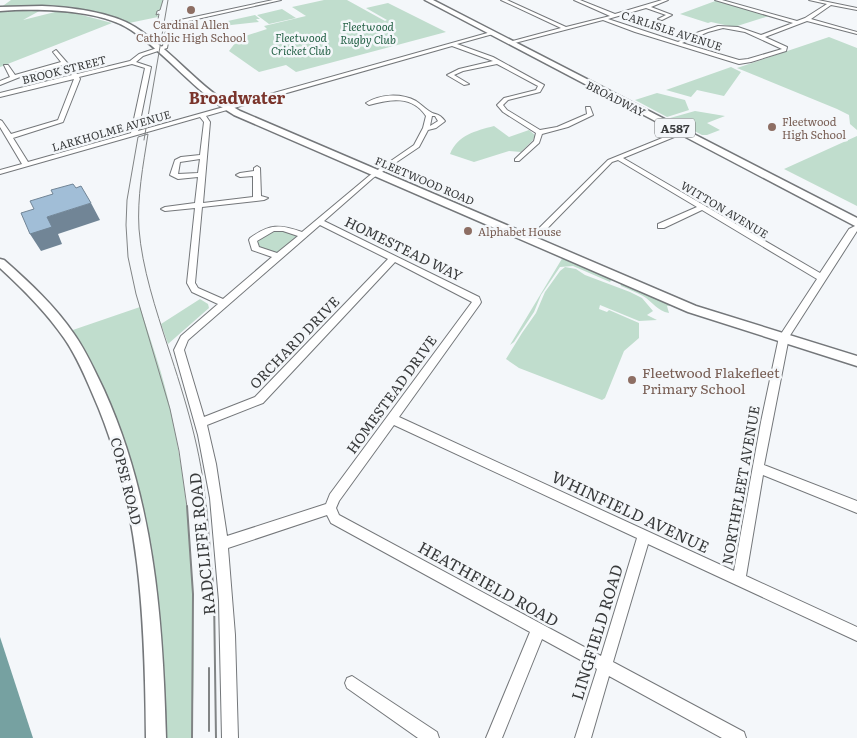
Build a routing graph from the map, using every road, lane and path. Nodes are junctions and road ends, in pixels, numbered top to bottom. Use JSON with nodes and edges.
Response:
{"nodes":[{"id":1,"x":279,"y":0,"type":"edge"},
{"id":2,"x":428,"y":0,"type":"edge"},
{"id":3,"x":503,"y":0,"type":"edge"},
{"id":4,"x":576,"y":0,"type":"edge"},
{"id":5,"x":666,"y":0,"type":"edge"},
{"id":6,"x":717,"y":0,"type":"edge"},
{"id":7,"x":810,"y":0,"type":"edge"},
{"id":8,"x":728,"y":1,"type":"edge"},
{"id":9,"x":830,"y":4,"type":"junction"},
{"id":10,"x":648,"y":7,"type":"junction"},
{"id":11,"x":0,"y":9,"type":"edge"},
{"id":12,"x":857,"y":9,"type":"edge"},
{"id":13,"x":615,"y":16,"type":"junction"},
{"id":14,"x":605,"y":19,"type":"junction"},
{"id":15,"x":660,"y":19,"type":"dead end"},
{"id":16,"x":807,"y":19,"type":"junction"},
{"id":17,"x":799,"y":23,"type":"junction"},
{"id":18,"x":566,"y":29,"type":"junction"},
{"id":19,"x":491,"y":33,"type":"junction"},
{"id":20,"x":857,"y":34,"type":"edge"},
{"id":21,"x":760,"y":37,"type":"junction"},
{"id":22,"x":511,"y":43,"type":"junction"},
{"id":23,"x":680,"y":43,"type":"junction"},
{"id":24,"x":453,"y":44,"type":"junction"},
{"id":25,"x":157,"y":50,"type":"junction"},
{"id":26,"x":56,"y":52,"type":"dead end"},
{"id":27,"x":132,"y":62,"type":"junction"},
{"id":28,"x":498,"y":62,"type":"junction"},
{"id":29,"x":64,"y":63,"type":"junction"},
{"id":30,"x":6,"y":66,"type":"dead end"},
{"id":31,"x":14,"y":77,"type":"junction"},
{"id":32,"x":76,"y":77,"type":"junction"},
{"id":33,"x":0,"y":83,"type":"edge"},
{"id":34,"x":466,"y":84,"type":"dead end"},
{"id":35,"x":0,"y":96,"type":"edge"},
{"id":36,"x":369,"y":103,"type":"dead end"},
{"id":37,"x":227,"y":108,"type":"junction"},
{"id":38,"x":428,"y":113,"type":"junction"},
{"id":39,"x":202,"y":115,"type":"junction"},
{"id":40,"x":598,"y":116,"type":"dead end"},
{"id":41,"x":0,"y":122,"type":"edge"},
{"id":42,"x":426,"y":128,"type":"junction"},
{"id":43,"x":539,"y":132,"type":"junction"},
{"id":44,"x":682,"y":132,"type":"junction"},
{"id":45,"x":134,"y":134,"type":"junction"},
{"id":46,"x":9,"y":138,"type":"junction"},
{"id":47,"x":0,"y":141,"type":"edge"},
{"id":48,"x":204,"y":156,"type":"junction"},
{"id":49,"x":517,"y":157,"type":"dead end"},
{"id":50,"x":617,"y":157,"type":"junction"},
{"id":51,"x":26,"y":164,"type":"junction"},
{"id":52,"x":0,"y":172,"type":"edge"},
{"id":53,"x":377,"y":173,"type":"junction"},
{"id":54,"x":202,"y":175,"type":"junction"},
{"id":55,"x":240,"y":175,"type":"dead end"},
{"id":56,"x":198,"y":205,"type":"junction"},
{"id":57,"x":701,"y":208,"type":"junction"},
{"id":58,"x":165,"y":209,"type":"dead end"},
{"id":59,"x":320,"y":222,"type":"junction"},
{"id":60,"x":857,"y":223,"type":"edge"},
{"id":61,"x":661,"y":226,"type":"dead end"},
{"id":62,"x":857,"y":227,"type":"edge"},
{"id":63,"x":304,"y":236,"type":"junction"},
{"id":64,"x":531,"y":240,"type":"junction"},
{"id":65,"x":279,"y":257,"type":"junction"},
{"id":66,"x":394,"y":258,"type":"junction"},
{"id":67,"x":0,"y":262,"type":"edge"},
{"id":68,"x":822,"y":278,"type":"junction"},
{"id":69,"x":476,"y":299,"type":"joint"},
{"id":70,"x":224,"y":304,"type":"junction"},
{"id":71,"x":784,"y":338,"type":"junction"},
{"id":72,"x":857,"y":360,"type":"edge"},
{"id":73,"x":392,"y":419,"type":"junction"},
{"id":74,"x":201,"y":423,"type":"junction"},
{"id":75,"x":758,"y":468,"type":"junction"},
{"id":76,"x":857,"y":507,"type":"edge"},
{"id":77,"x":330,"y":508,"type":"junction"},
{"id":78,"x":644,"y":536,"type":"junction"},
{"id":79,"x":222,"y":544,"type":"junction"},
{"id":80,"x":739,"y":580,"type":"junction"},
{"id":81,"x":538,"y":630,"type":"junction"},
{"id":82,"x":857,"y":634,"type":"edge"},
{"id":83,"x":605,"y":665,"type":"junction"},
{"id":84,"x":352,"y":683,"type":"dead end"},
{"id":85,"x":421,"y":735,"type":"edge"},
{"id":86,"x":156,"y":738,"type":"edge"},
{"id":87,"x":230,"y":738,"type":"edge"},
{"id":88,"x":494,"y":738,"type":"edge"},
{"id":89,"x":582,"y":738,"type":"edge"},
{"id":90,"x":738,"y":738,"type":"edge"}],
"edges":[{"from":1,"to":25,"type":"street"},
{"from":2,"to":19,"type":"main road","name":"BROADWAY","number":"A587"},
{"from":3,"to":18,"type":"street"},
{"from":4,"to":13,"type":"street"},
{"from":5,"to":10,"type":"street"},
{"from":6,"to":8,"type":"street"},
{"from":7,"to":9,"type":"street"},
{"from":8,"to":17,"type":"street"},
{"from":9,"to":12,"type":"street"},
{"from":9,"to":16,"type":"street"},
{"from":10,"to":13,"type":"street"},
{"from":10,"to":15,"type":"street"},
{"from":11,"to":25,"type":"street","name":"FLEETWOOD ROAD"},
{"from":13,"to":14,"type":"street"},
{"from":14,"to":18,"type":"street"},
{"from":14,"to":23,"type":"street","name":"CARLISLE AVENUE"},
{"from":16,"to":17,"type":"street"},
{"from":16,"to":20,"type":"street"},
{"from":17,"to":21,"type":"street"},
{"from":18,"to":22,"type":"street"},
{"from":19,"to":22,"type":"main road","name":"BROADWAY","number":"A587"},
{"from":19,"to":24,"type":"street","name":"LARKHOLME AVENUE"},
{"from":21,"to":23,"type":"street"},
{"from":21,"to":23,"type":"street","name":"CARLISLE AVENUE"},
{"from":22,"to":44,"type":"main road","name":"BROADWAY","number":"A587"},
{"from":24,"to":28,"type":"street"},
{"from":24,"to":37,"type":"street","name":"LARKHOLME AVENUE"},
{"from":25,"to":27,"type":"street","name":"BROOK STREET"},
{"from":25,"to":37,"type":"street","name":"FLEETWOOD ROAD"},
{"from":26,"to":29,"type":"street"},
{"from":27,"to":32,"type":"street","name":"BROOK STREET"},
{"from":27,"to":45,"type":"street","name":"BROOK STREET"},
{"from":28,"to":34,"type":"street"},
{"from":28,"to":43,"type":"street"},
{"from":29,"to":31,"type":"street"},
{"from":29,"to":32,"type":"street"},
{"from":30,"to":31,"type":"street"},
{"from":31,"to":33,"type":"street"},
{"from":32,"to":35,"type":"street","name":"BROOK STREET"},
{"from":32,"to":46,"type":"street"},
{"from":36,"to":38,"type":"street"},
{"from":37,"to":39,"type":"street","name":"LARKHOLME AVENUE"},
{"from":37,"to":53,"type":"street","name":"FLEETWOOD ROAD"},
{"from":38,"to":42,"type":"street"},
{"from":38,"to":42,"type":"street"},
{"from":39,"to":45,"type":"street","name":"LARKHOLME AVENUE"},
{"from":39,"to":48,"type":"street"},
{"from":40,"to":43,"type":"street"},
{"from":41,"to":46,"type":"street"},
{"from":42,"to":53,"type":"street"},
{"from":43,"to":49,"type":"street"},
{"from":44,"to":50,"type":"street"},
{"from":44,"to":60,"type":"main road","name":"BROADWAY","number":"A587"},
{"from":45,"to":51,"type":"street","name":"LARKHOLME AVENUE"},
{"from":46,"to":47,"type":"street"},
{"from":46,"to":51,"type":"street"},
{"from":48,"to":54,"type":"street"},
{"from":48,"to":54,"type":"street"},
{"from":50,"to":57,"type":"street","name":"WITTON AVENUE"},
{"from":50,"to":64,"type":"street"},
{"from":51,"to":52,"type":"street","name":"LARKHOLME AVENUE"},
{"from":53,"to":59,"type":"street"},
{"from":53,"to":64,"type":"street","name":"FLEETWOOD ROAD"},
{"from":54,"to":56,"type":"street"},
{"from":55,"to":56,"type":"street"},
{"from":56,"to":58,"type":"street"},
{"from":56,"to":70,"type":"street"},
{"from":57,"to":61,"type":"street"},
{"from":57,"to":68,"type":"street","name":"WITTON AVENUE"},
{"from":59,"to":63,"type":"street"},
{"from":59,"to":66,"type":"street","name":"HOMESTEAD WAY"},
{"from":62,"to":68,"type":"street"},
{"from":63,"to":65,"type":"street"},
{"from":63,"to":65,"type":"street"},
{"from":64,"to":71,"type":"street","name":"FLEETWOOD ROAD"},
{"from":65,"to":70,"type":"street"},
{"from":66,"to":69,"type":"street","name":"HOMESTEAD WAY"},
{"from":66,"to":74,"type":"street","name":"ORCHARD DRIVE"},
{"from":67,"to":86,"type":"street","name":"COPSE ROAD"},
{"from":68,"to":71,"type":"street"},
{"from":69,"to":73,"type":"street","name":"HOMESTEAD DRIVE"},
{"from":70,"to":74,"type":"street","name":"RADCLIFFE ROAD"},
{"from":71,"to":72,"type":"street","name":"FLEETWOOD ROAD"},
{"from":71,"to":75,"type":"street","name":"NORTHFLEET AVENUE"},
{"from":73,"to":77,"type":"street","name":"HOMESTEAD DRIVE"},
{"from":73,"to":78,"type":"street","name":"WHINFIELD AVENUE"},
{"from":74,"to":79,"type":"street","name":"RADCLIFFE ROAD"},
{"from":75,"to":76,"type":"street"},
{"from":75,"to":80,"type":"street","name":"NORTHFLEET AVENUE"},
{"from":77,"to":79,"type":"street"},
{"from":77,"to":81,"type":"street","name":"HEATHFIELD ROAD"},
{"from":78,"to":80,"type":"street","name":"WHINFIELD AVENUE"},
{"from":78,"to":83,"type":"street","name":"LINGFIELD ROAD"},
{"from":79,"to":87,"type":"street","name":"RADCLIFFE ROAD"},
{"from":80,"to":82,"type":"street","name":"WHINFIELD AVENUE"},
{"from":81,"to":83,"type":"street","name":"HEATHFIELD ROAD"},
{"from":81,"to":88,"type":"street"},
{"from":83,"to":89,"type":"street","name":"LINGFIELD ROAD"},
{"from":83,"to":90,"type":"street","name":"HEATHFIELD ROAD"},
{"from":84,"to":85,"type":"street"}]}
